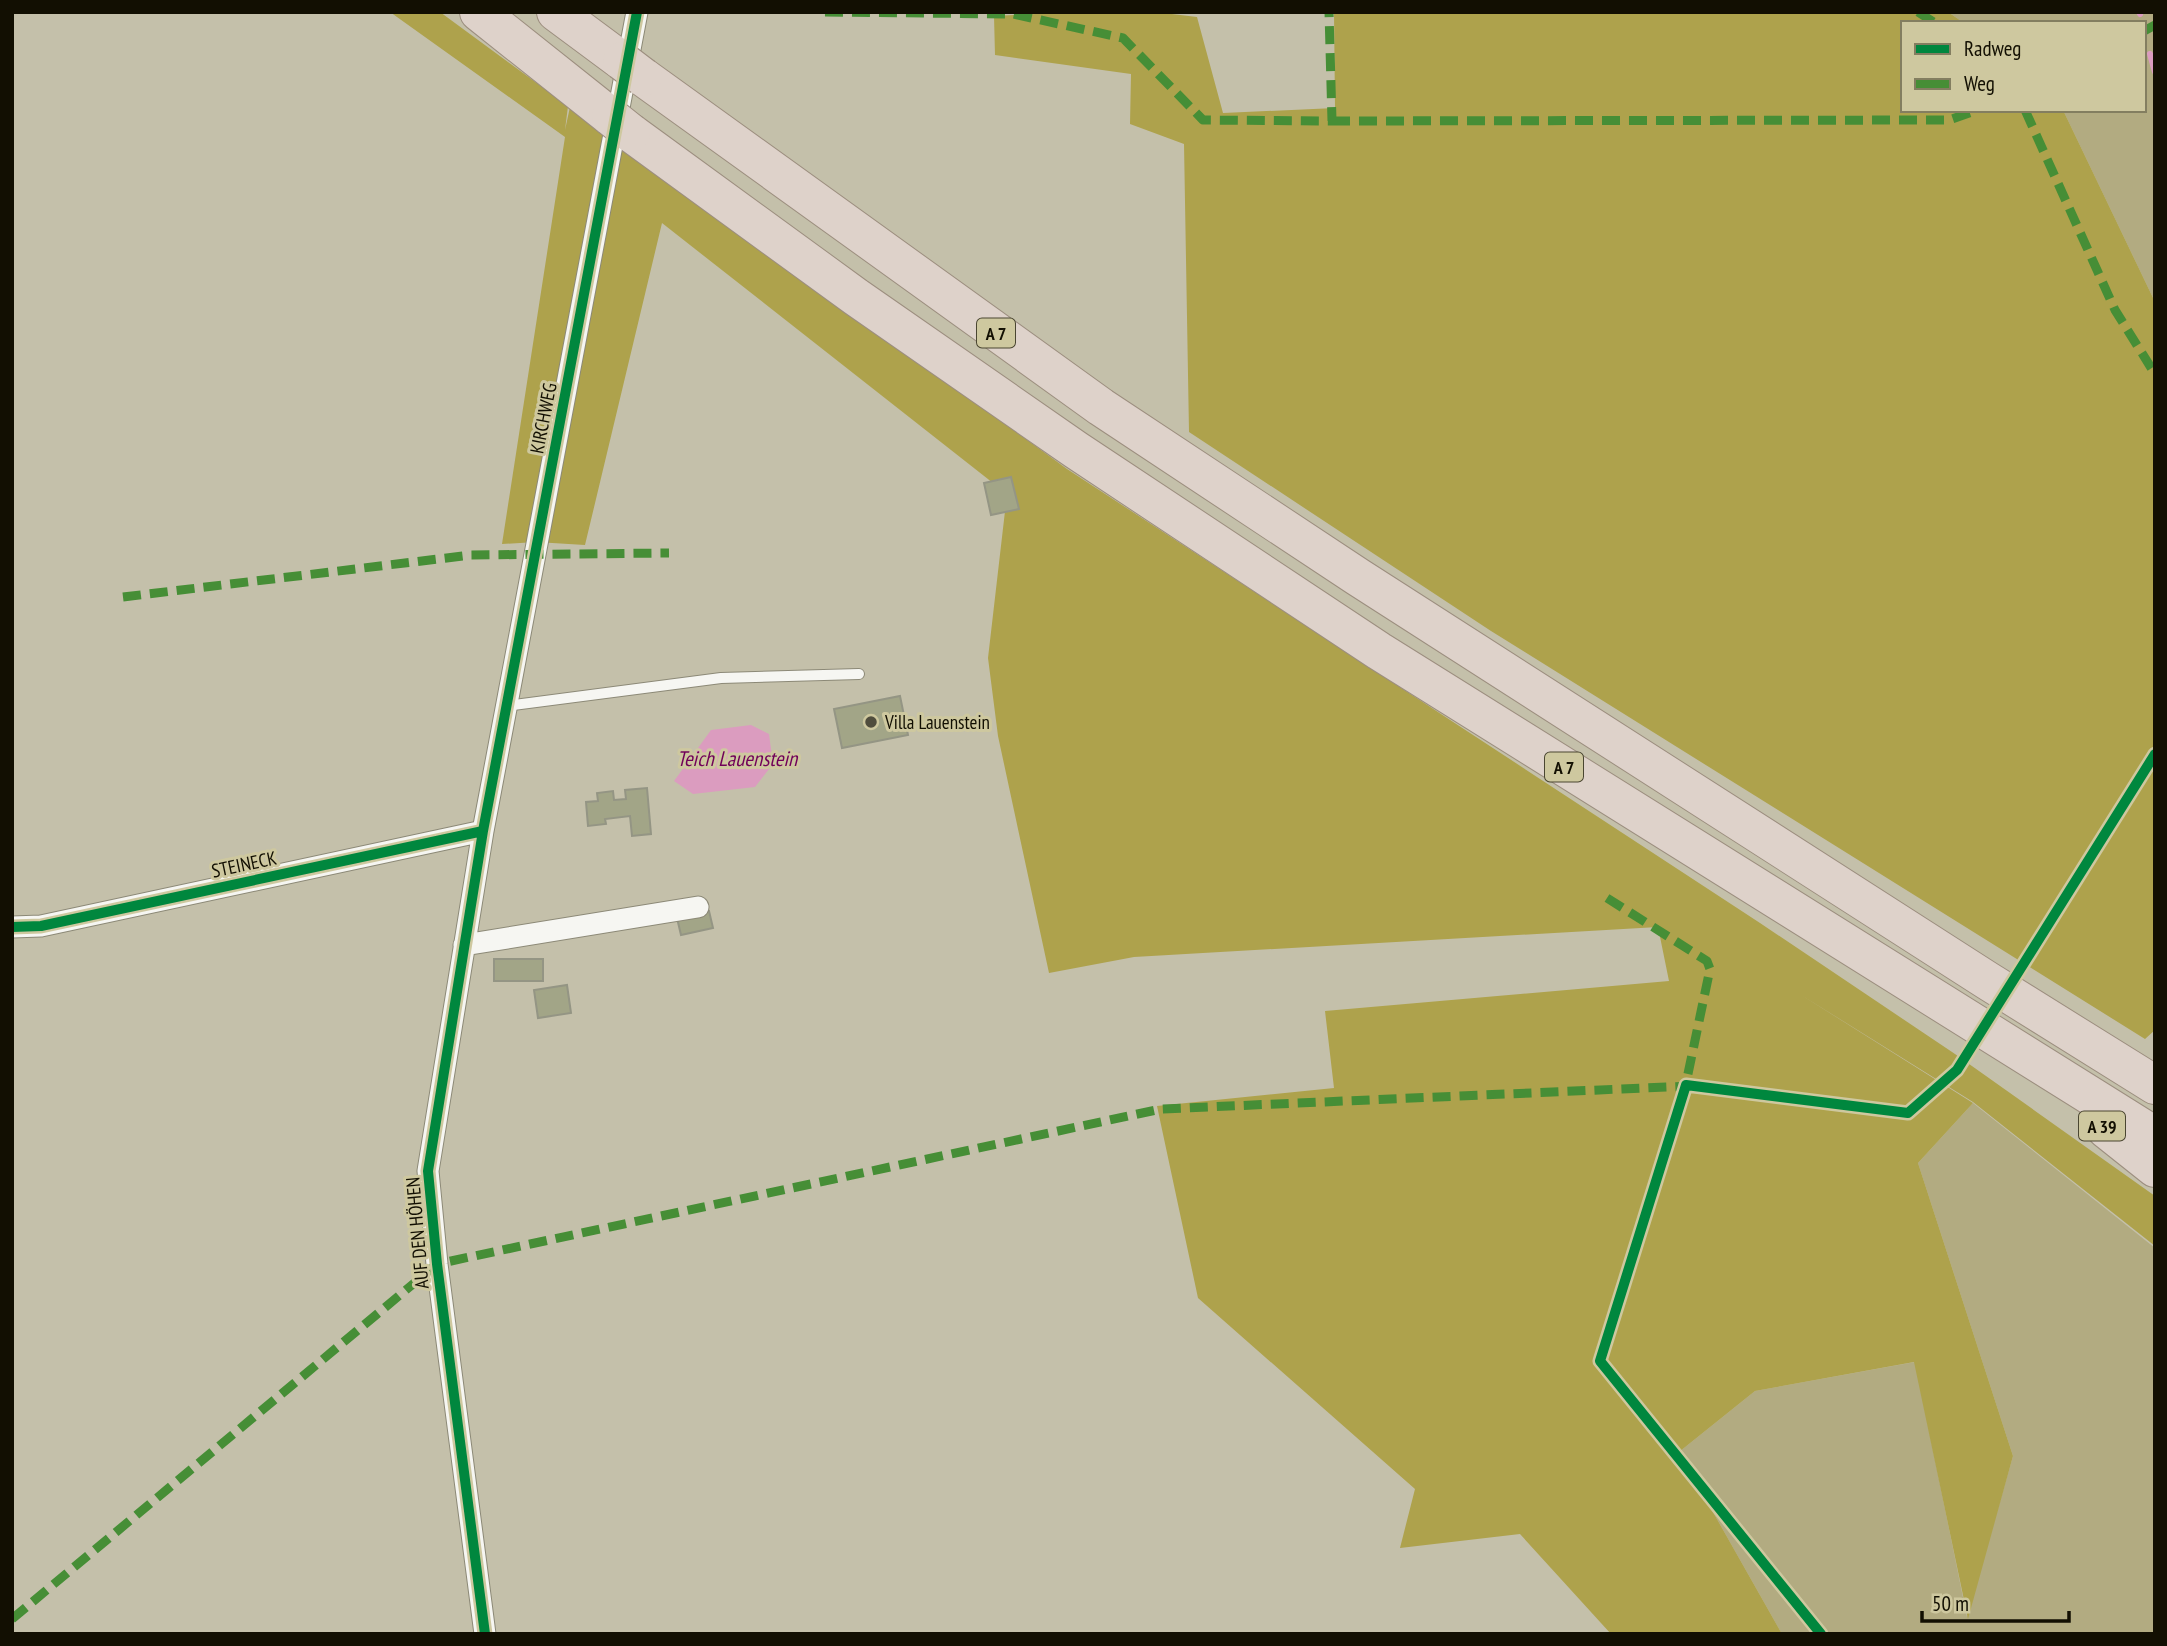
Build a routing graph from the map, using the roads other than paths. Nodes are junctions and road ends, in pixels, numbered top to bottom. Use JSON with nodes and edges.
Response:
{"nodes":[{"id":1,"x":479,"y":12,"type":"edge"},
{"id":2,"x":556,"y":12,"type":"edge"},
{"id":3,"x":637,"y":12,"type":"edge"},
{"id":4,"x":859,"y":674,"type":"dead end"},
{"id":5,"x":506,"y":706,"type":"junction"},
{"id":6,"x":483,"y":831,"type":"junction"},
{"id":7,"x":698,"y":907,"type":"dead end"},
{"id":8,"x":12,"y":927,"type":"edge"},
{"id":9,"x":464,"y":945,"type":"junction"},
{"id":10,"x":2058,"y":1076,"type":"junction"},
{"id":11,"x":2155,"y":1085,"type":"edge"},
{"id":12,"x":2155,"y":1136,"type":"edge"},
{"id":13,"x":2155,"y":1168,"type":"edge"},
{"id":14,"x":485,"y":1634,"type":"edge"}],
"edges":[{"from":1,"to":10,"type":"highway","number":"A 7"},
{"from":2,"to":11,"type":"highway","number":"A 7"},
{"from":3,"to":5,"type":"street","name":"KIRCHWEG"},
{"from":4,"to":5,"type":"lane"},
{"from":5,"to":6,"type":"street","name":"KIRCHWEG"},
{"from":6,"to":8,"type":"street","name":"STEINECK"},
{"from":6,"to":9,"type":"street","name":"AUF DEN HÖHEN"},
{"from":7,"to":9,"type":"street"},
{"from":9,"to":14,"type":"street","name":"AUF DEN HÖHEN"},
{"from":10,"to":12,"type":"highway","number":"A 7"},
{"from":10,"to":13,"type":"highway","number":"A 39"}]}
